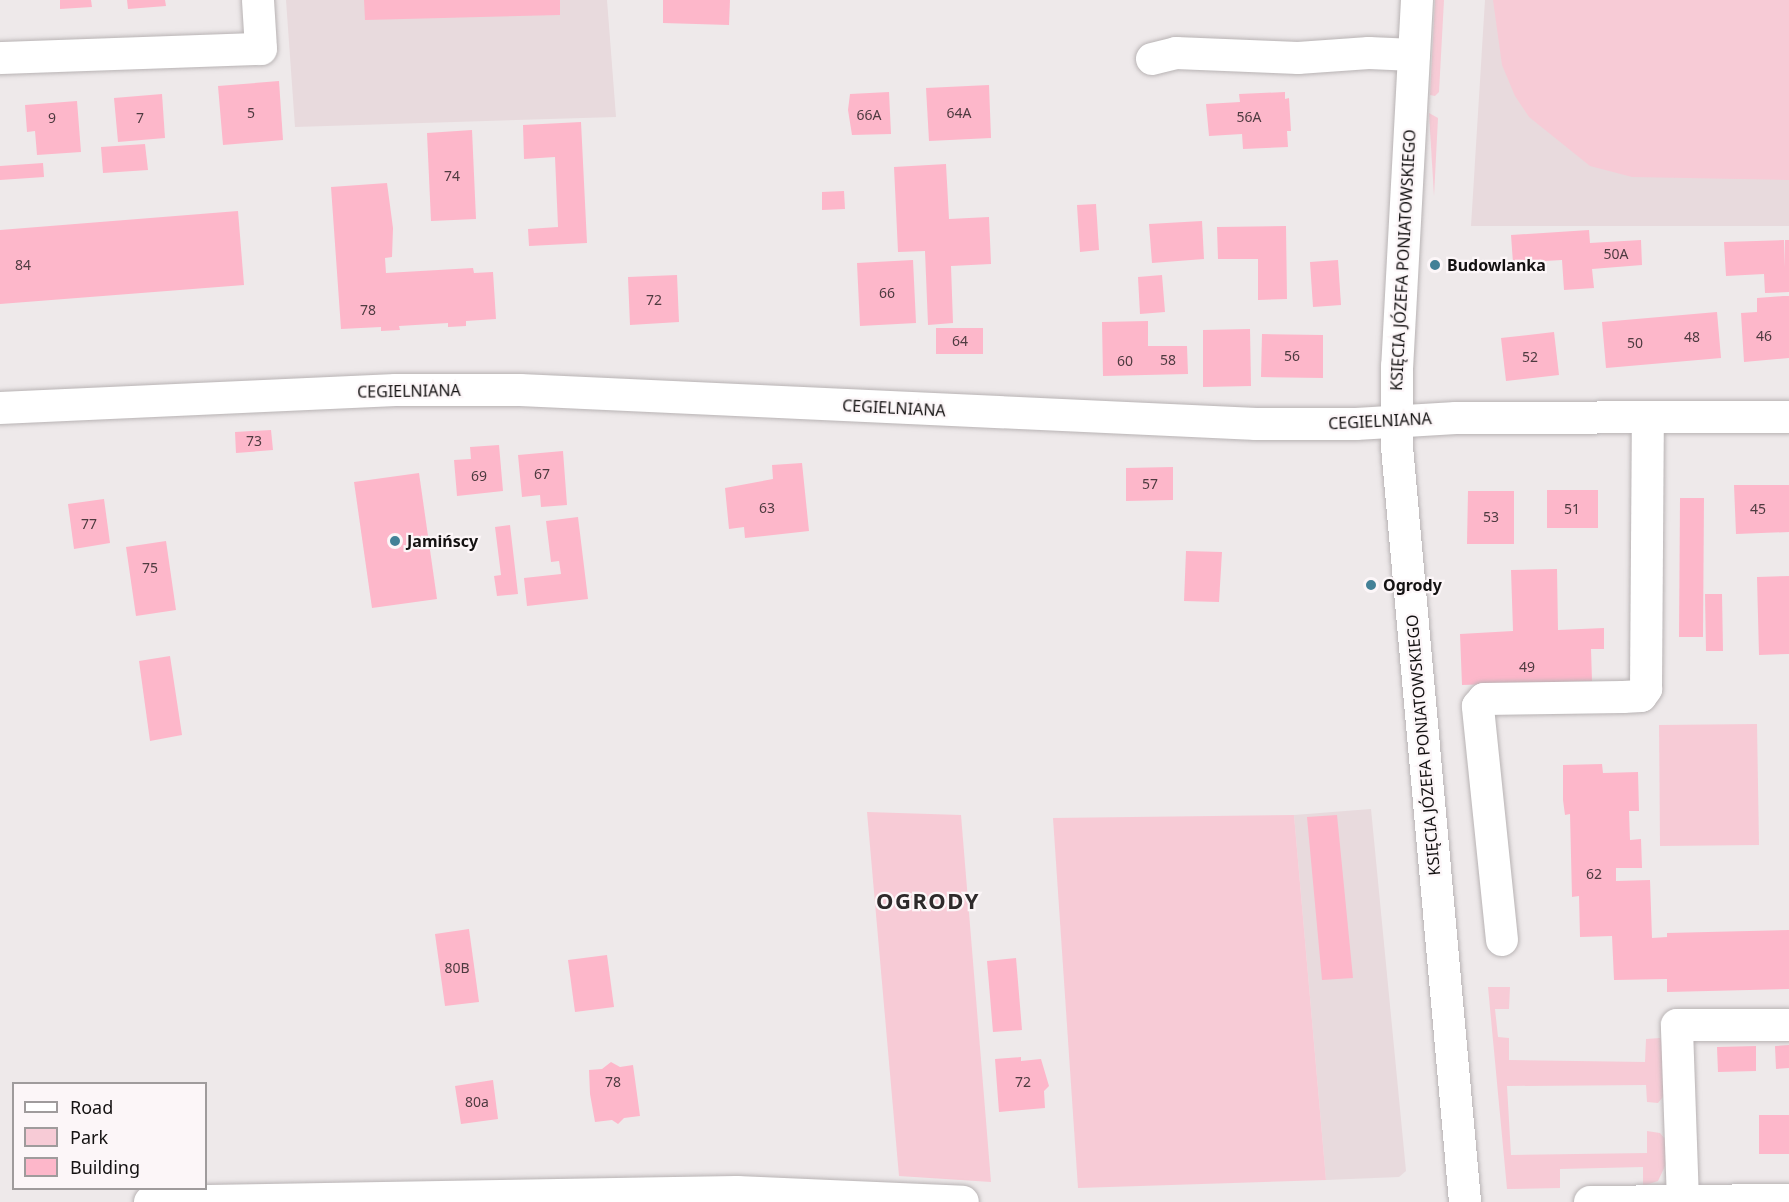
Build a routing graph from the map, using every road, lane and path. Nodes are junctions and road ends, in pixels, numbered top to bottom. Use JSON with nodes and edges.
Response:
{"nodes":[{"id":1,"x":258,"y":0,"type":"edge"},
{"id":2,"x":1417,"y":0,"type":"edge"},
{"id":3,"x":1414,"y":55,"type":"junction"},
{"id":4,"x":0,"y":58,"type":"edge"},
{"id":5,"x":1152,"y":59,"type":"dead end"},
{"id":6,"x":0,"y":408,"type":"edge"},
{"id":7,"x":1789,"y":417,"type":"edge"},
{"id":8,"x":1648,"y":418,"type":"junction"},
{"id":9,"x":1396,"y":420,"type":"junction"},
{"id":10,"x":1502,"y":940,"type":"dead end"},
{"id":11,"x":1789,"y":1025,"type":"edge"},
{"id":12,"x":1789,"y":1200,"type":"edge"},
{"id":13,"x":1683,"y":1201,"type":"edge"},
{"id":14,"x":150,"y":1202,"type":"edge"},
{"id":15,"x":963,"y":1202,"type":"edge"},
{"id":16,"x":1465,"y":1202,"type":"edge"},
{"id":17,"x":1590,"y":1202,"type":"edge"}],
"edges":[{"from":1,"to":4,"type":"street"},
{"from":2,"to":3,"type":"street","name":"KSIĘCIA JÓZEFA PONIATOWSKIEGO"},
{"from":3,"to":5,"type":"street"},
{"from":3,"to":9,"type":"street","name":"KSIĘCIA JÓZEFA PONIATOWSKIEGO"},
{"from":6,"to":9,"type":"street","name":"CEGIELNIANA"},
{"from":7,"to":8,"type":"street","name":"CEGIELNIANA"},
{"from":8,"to":9,"type":"street","name":"CEGIELNIANA"},
{"from":8,"to":10,"type":"street"},
{"from":9,"to":16,"type":"street","name":"KSIĘCIA JÓZEFA PONIATOWSKIEGO"},
{"from":11,"to":13,"type":"street"},
{"from":12,"to":13,"type":"street"},
{"from":13,"to":17,"type":"street"},
{"from":14,"to":15,"type":"street"}]}
